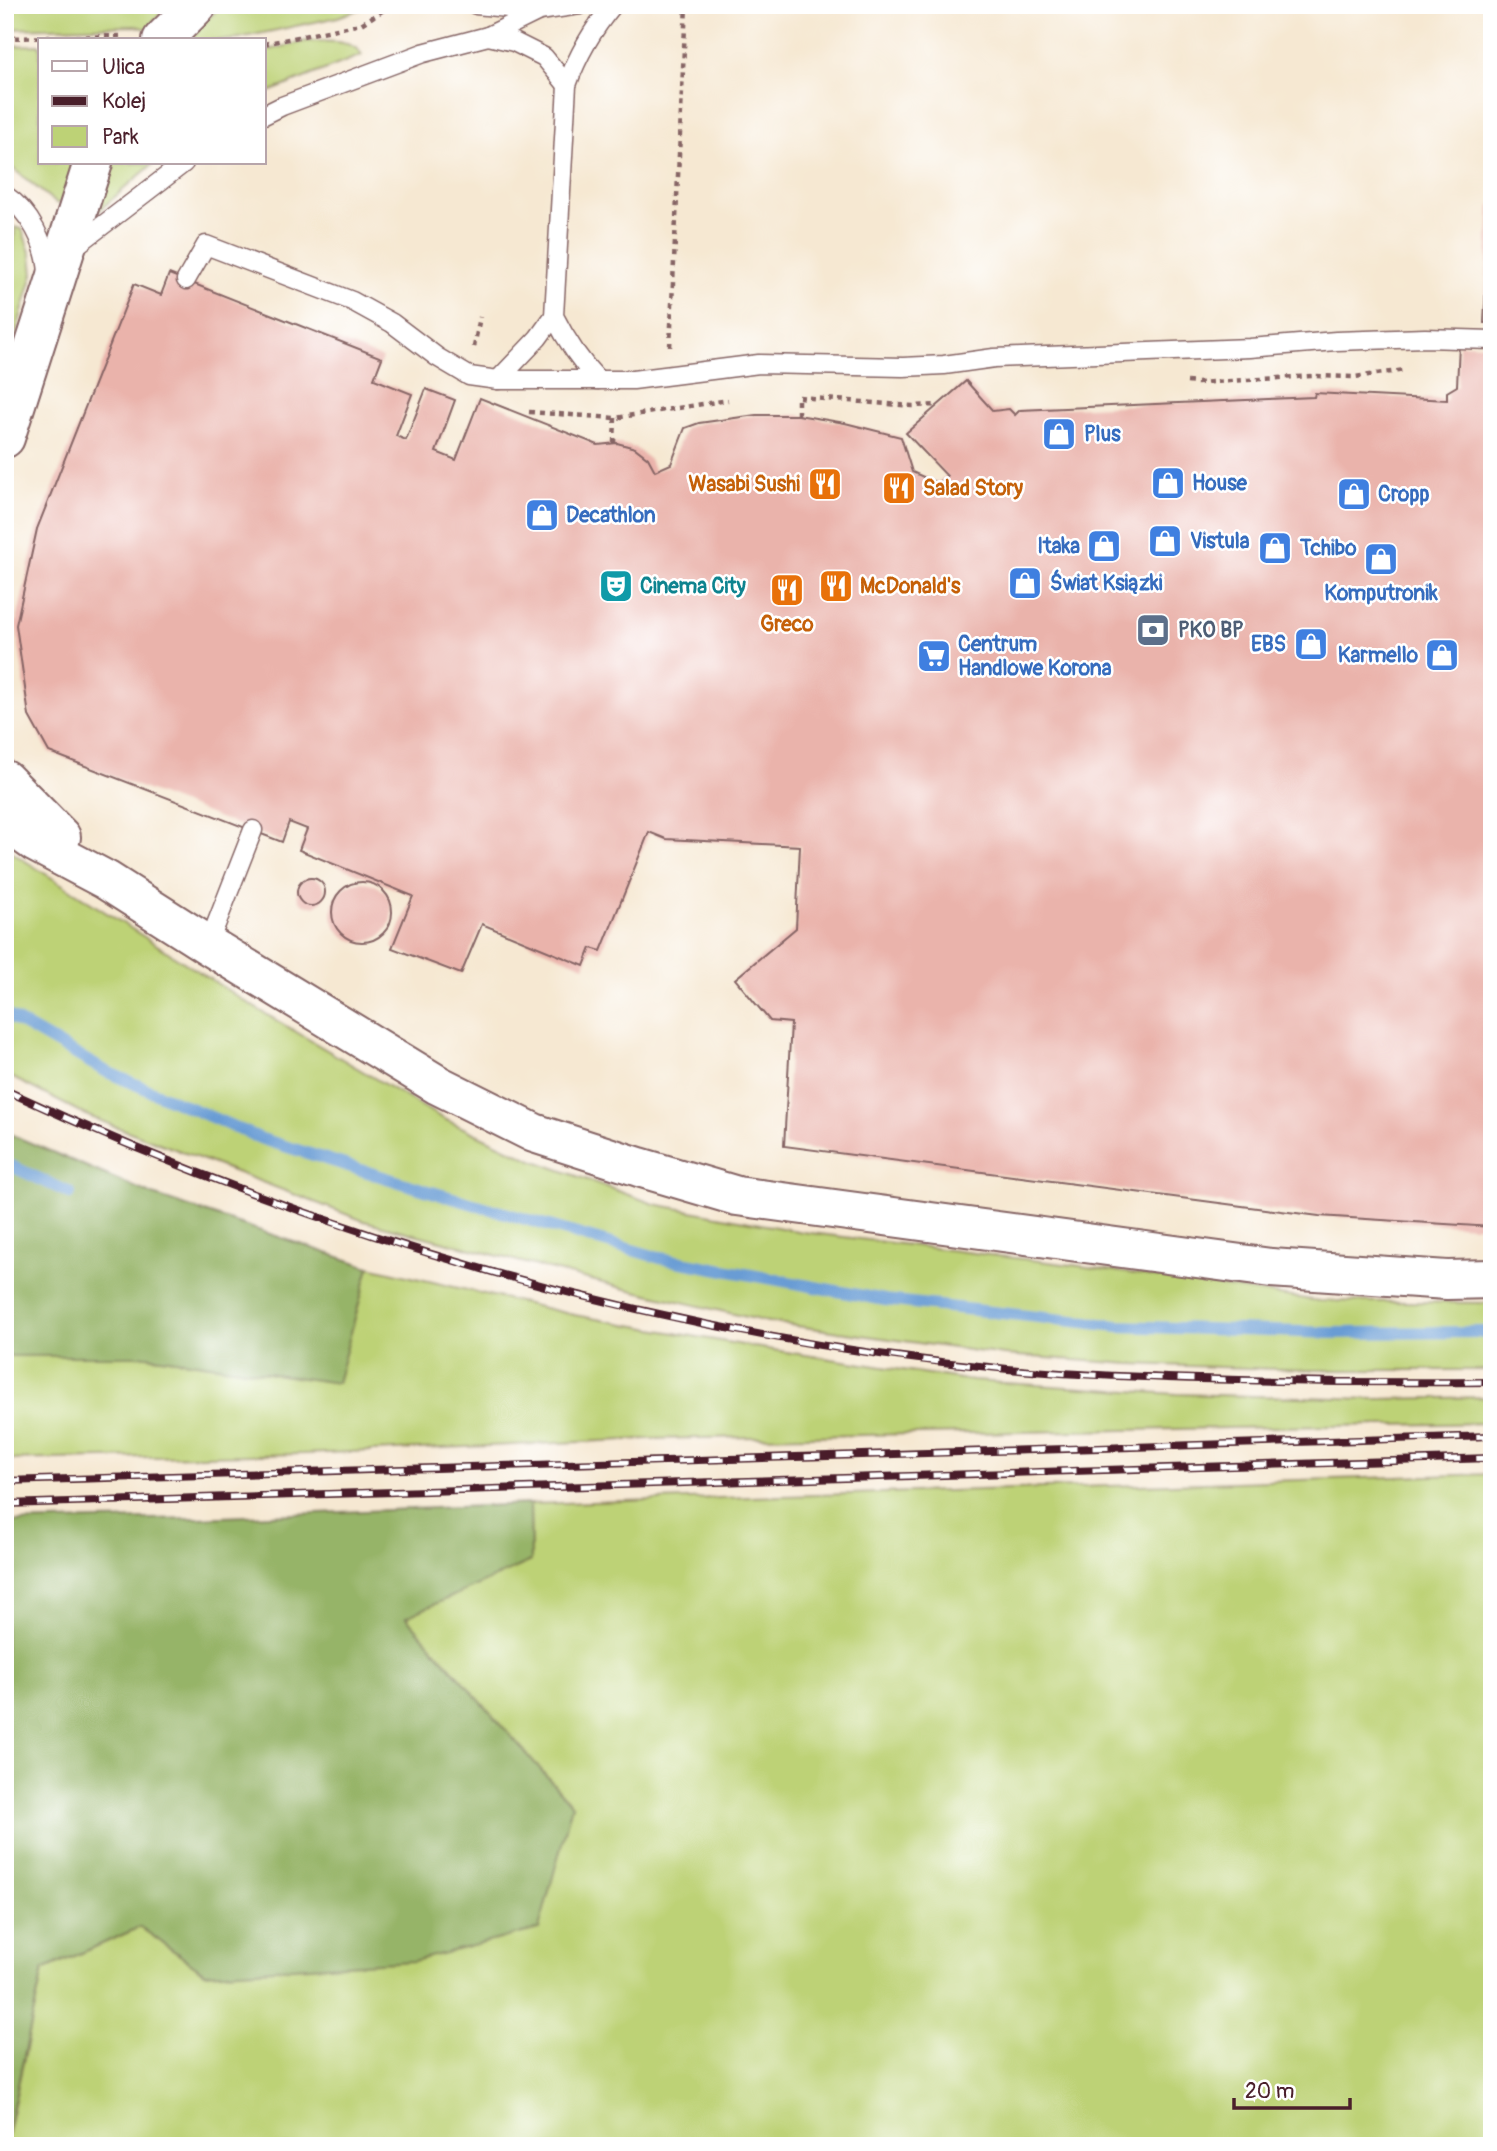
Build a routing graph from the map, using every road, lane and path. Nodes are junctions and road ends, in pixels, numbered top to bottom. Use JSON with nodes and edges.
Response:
{"nodes":[{"id":1,"x":197,"y":5,"type":"edge"},
{"id":2,"x":477,"y":5,"type":"edge"},
{"id":3,"x":580,"y":5,"type":"edge"},
{"id":4,"x":612,"y":5,"type":"edge"},
{"id":5,"x":686,"y":5,"type":"edge"},
{"id":6,"x":387,"y":8,"type":"dead end"},
{"id":7,"x":539,"y":12,"type":"junction"},
{"id":8,"x":488,"y":36,"type":"junction"},
{"id":9,"x":5,"y":38,"type":"edge"},
{"id":10,"x":145,"y":38,"type":"edge"},
{"id":11,"x":266,"y":44,"type":"edge"},
{"id":12,"x":567,"y":85,"type":"junction"},
{"id":13,"x":266,"y":114,"type":"edge"},
{"id":14,"x":93,"y":164,"type":"edge"},
{"id":15,"x":183,"y":164,"type":"edge"},
{"id":16,"x":5,"y":195,"type":"edge"},
{"id":17,"x":62,"y":256,"type":"junction"},
{"id":18,"x":186,"y":280,"type":"dead end"},
{"id":19,"x":46,"y":308,"type":"junction"},
{"id":20,"x":554,"y":316,"type":"junction"},
{"id":21,"x":1492,"y":340,"type":"edge"},
{"id":22,"x":669,"y":375,"type":"junction"},
{"id":23,"x":498,"y":380,"type":"junction"},
{"id":24,"x":598,"y":380,"type":"junction"},
{"id":25,"x":786,"y":396,"type":"dead end"},
{"id":26,"x":798,"y":397,"type":"junction"},
{"id":27,"x":735,"y":399,"type":"dead end"},
{"id":28,"x":938,"y":405,"type":"dead end"},
{"id":29,"x":670,"y":410,"type":"junction"},
{"id":30,"x":526,"y":411,"type":"dead end"},
{"id":31,"x":798,"y":415,"type":"dead end"},
{"id":32,"x":615,"y":418,"type":"junction"},
{"id":33,"x":5,"y":438,"type":"edge"},
{"id":34,"x":614,"y":443,"type":"dead end"},
{"id":35,"x":5,"y":489,"type":"edge"},
{"id":36,"x":13,"y":492,"type":"dead end"},
{"id":37,"x":5,"y":780,"type":"edge"},
{"id":38,"x":5,"y":821,"type":"edge"},
{"id":39,"x":253,"y":830,"type":"dead end"},
{"id":40,"x":106,"y":880,"type":"junction"},
{"id":41,"x":208,"y":945,"type":"junction"},
{"id":42,"x":1492,"y":1279,"type":"edge"}],
"edges":[{"from":1,"to":10,"type":"street"},
{"from":2,"to":7,"type":"lane"},
{"from":3,"to":7,"type":"lane"},
{"from":4,"to":12,"type":"lane"},
{"from":5,"to":22,"type":"path"},
{"from":6,"to":11,"type":"path"},
{"from":7,"to":8,"type":"lane"},
{"from":8,"to":12,"type":"lane"},
{"from":8,"to":13,"type":"lane"},
{"from":9,"to":10,"type":"path"},
{"from":12,"to":20,"type":"lane"},
{"from":14,"to":17,"type":"street"},
{"from":15,"to":17,"type":"lane"},
{"from":16,"to":19,"type":"lane"},
{"from":17,"to":19,"type":"street"},
{"from":18,"to":23,"type":"lane"},
{"from":19,"to":33,"type":"street"},
{"from":20,"to":23,"type":"lane"},
{"from":20,"to":24,"type":"lane"},
{"from":21,"to":22,"type":"lane"},
{"from":22,"to":24,"type":"lane"},
{"from":22,"to":29,"type":"path"},
{"from":23,"to":24,"type":"lane"},
{"from":25,"to":26,"type":"path"},
{"from":26,"to":28,"type":"path"},
{"from":26,"to":31,"type":"path"},
{"from":27,"to":29,"type":"path"},
{"from":29,"to":32,"type":"path"},
{"from":30,"to":32,"type":"path"},
{"from":32,"to":34,"type":"path"},
{"from":35,"to":36,"type":"path"},
{"from":37,"to":40,"type":"street"},
{"from":38,"to":40,"type":"street"},
{"from":39,"to":41,"type":"lane"},
{"from":40,"to":41,"type":"street"},
{"from":41,"to":42,"type":"street"}]}
